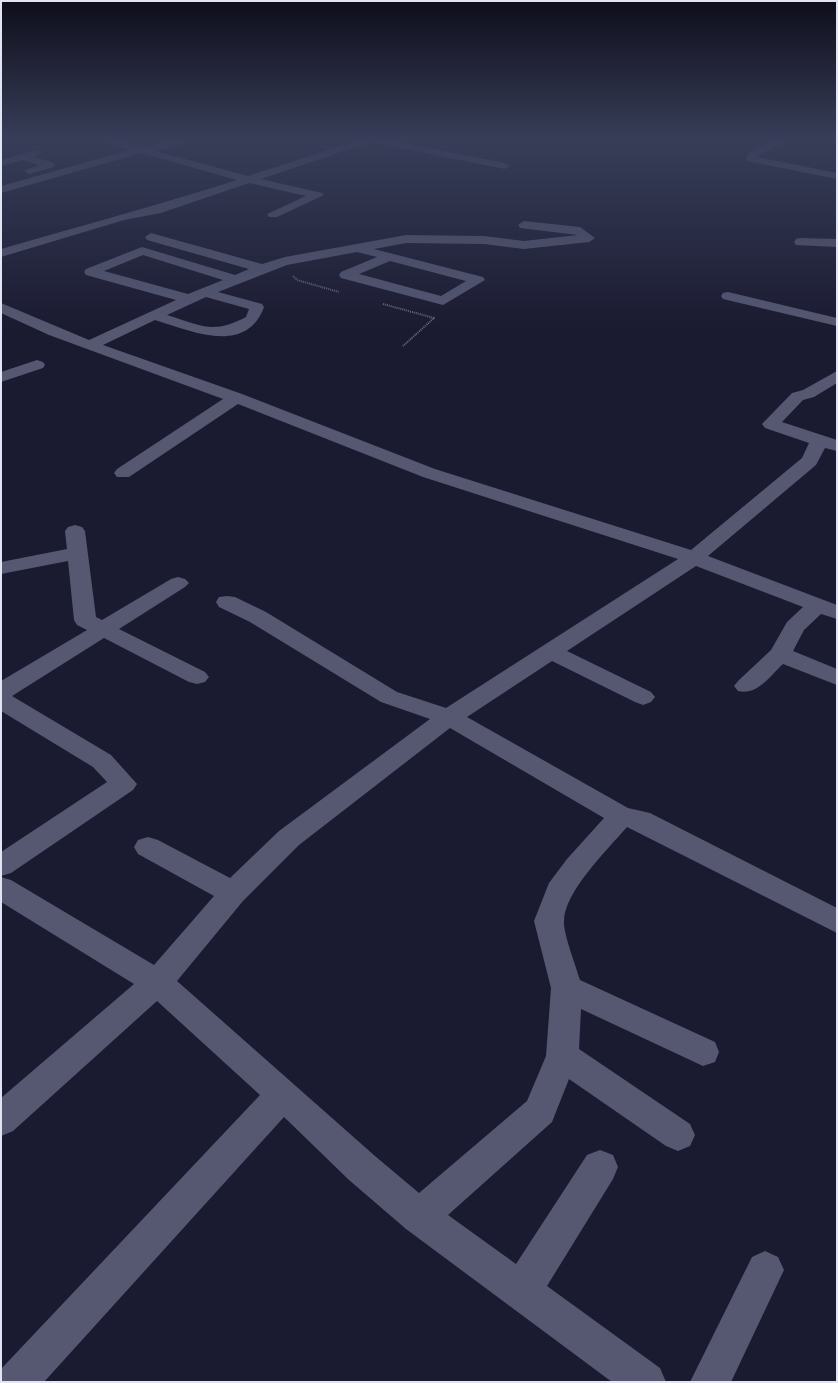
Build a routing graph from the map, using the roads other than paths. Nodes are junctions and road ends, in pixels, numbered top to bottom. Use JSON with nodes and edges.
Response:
{"nodes":[{"id":1,"x":174,"y":205,"type":"edge"},
{"id":2,"x":295,"y":205,"type":"edge"},
{"id":3,"x":273,"y":214,"type":"dead end"},
{"id":4,"x":77,"y":218,"type":"dead end"},
{"id":5,"x":96,"y":224,"type":"junction"},
{"id":6,"x":524,"y":225,"type":"dead end"},
{"id":7,"x":151,"y":237,"type":"dead end"},
{"id":8,"x":1,"y":240,"type":"edge"},
{"id":9,"x":484,"y":240,"type":"junction"},
{"id":10,"x":800,"y":242,"type":"dead end"},
{"id":11,"x":837,"y":243,"type":"edge"},
{"id":12,"x":24,"y":246,"type":"junction"},
{"id":13,"x":354,"y":247,"type":"junction"},
{"id":14,"x":1,"y":254,"type":"edge"},
{"id":15,"x":388,"y":256,"type":"junction"},
{"id":16,"x":262,"y":268,"type":"junction"},
{"id":17,"x":458,"y":274,"type":"junction"},
{"id":18,"x":235,"y":279,"type":"junction"},
{"id":19,"x":204,"y":292,"type":"junction"},
{"id":20,"x":728,"y":296,"type":"dead end"},
{"id":21,"x":189,"y":299,"type":"junction"},
{"id":22,"x":1,"y":307,"type":"edge"},
{"id":23,"x":154,"y":316,"type":"junction"},
{"id":24,"x":837,"y":322,"type":"edge"},
{"id":25,"x":90,"y":345,"type":"junction"},
{"id":26,"x":37,"y":365,"type":"dead end"},
{"id":27,"x":837,"y":376,"type":"edge"},
{"id":28,"x":1,"y":377,"type":"edge"},
{"id":29,"x":236,"y":398,"type":"junction"},
{"id":30,"x":828,"y":443,"type":"edge"},
{"id":31,"x":124,"y":473,"type":"dead end"},
{"id":32,"x":75,"y":531,"type":"dead end"},
{"id":33,"x":76,"y":553,"type":"junction"},
{"id":34,"x":694,"y":558,"type":"junction"},
{"id":35,"x":1,"y":568,"type":"edge"},
{"id":36,"x":178,"y":583,"type":"dead end"},
{"id":37,"x":227,"y":602,"type":"dead end"},
{"id":38,"x":828,"y":609,"type":"edge"},
{"id":39,"x":102,"y":630,"type":"junction"},
{"id":40,"x":550,"y":651,"type":"junction"},
{"id":41,"x":780,"y":654,"type":"junction"},
{"id":42,"x":197,"y":677,"type":"dead end"},
{"id":43,"x":837,"y":678,"type":"edge"},
{"id":44,"x":746,"y":686,"type":"dead end"},
{"id":45,"x":1,"y":692,"type":"edge"},
{"id":46,"x":643,"y":697,"type":"dead end"},
{"id":47,"x":1,"y":700,"type":"edge"},
{"id":48,"x":449,"y":717,"type":"junction"},
{"id":49,"x":621,"y":816,"type":"junction"},
{"id":50,"x":148,"y":847,"type":"dead end"},
{"id":51,"x":1,"y":866,"type":"edge"},
{"id":52,"x":1,"y":888,"type":"edge"},
{"id":53,"x":233,"y":893,"type":"junction"},
{"id":54,"x":837,"y":922,"type":"edge"},
{"id":55,"x":157,"y":982,"type":"junction"},
{"id":56,"x":567,"y":988,"type":"junction"},
{"id":57,"x":704,"y":1052,"type":"dead end"},
{"id":58,"x":562,"y":1056,"type":"junction"},
{"id":59,"x":283,"y":1094,"type":"junction"},
{"id":60,"x":1,"y":1120,"type":"edge"},
{"id":61,"x":678,"y":1135,"type":"dead end"},
{"id":62,"x":600,"y":1167,"type":"dead end"},
{"id":63,"x":420,"y":1216,"type":"junction"},
{"id":64,"x":765,"y":1270,"type":"dead end"},
{"id":65,"x":522,"y":1290,"type":"junction"},
{"id":66,"x":16,"y":1382,"type":"edge"},
{"id":67,"x":646,"y":1382,"type":"edge"},
{"id":68,"x":710,"y":1382,"type":"edge"}],
"edges":[{"from":1,"to":5,"type":"street"},
{"from":2,"to":3,"type":"street"},
{"from":4,"to":5,"type":"street"},
{"from":5,"to":12,"type":"street"},
{"from":6,"to":9,"type":"street"},
{"from":7,"to":16,"type":"street"},
{"from":8,"to":12,"type":"street"},
{"from":9,"to":13,"type":"street"},
{"from":9,"to":17,"type":"street"},
{"from":10,"to":11,"type":"street"},
{"from":12,"to":14,"type":"street"},
{"from":13,"to":15,"type":"street"},
{"from":13,"to":16,"type":"street"},
{"from":15,"to":17,"type":"street"},
{"from":15,"to":17,"type":"street"},
{"from":16,"to":18,"type":"street"},
{"from":18,"to":19,"type":"street"},
{"from":18,"to":21,"type":"street"},
{"from":19,"to":21,"type":"street"},
{"from":19,"to":23,"type":"street"},
{"from":20,"to":24,"type":"street"},
{"from":21,"to":23,"type":"street"},
{"from":22,"to":25,"type":"street"},
{"from":23,"to":25,"type":"street"},
{"from":25,"to":29,"type":"street"},
{"from":26,"to":28,"type":"street"},
{"from":27,"to":30,"type":"street"},
{"from":29,"to":31,"type":"street"},
{"from":29,"to":34,"type":"street"},
{"from":30,"to":34,"type":"street"},
{"from":32,"to":33,"type":"street"},
{"from":33,"to":35,"type":"street"},
{"from":33,"to":39,"type":"street"},
{"from":34,"to":38,"type":"street"},
{"from":34,"to":40,"type":"street"},
{"from":36,"to":39,"type":"street"},
{"from":37,"to":48,"type":"street"},
{"from":38,"to":41,"type":"street"},
{"from":39,"to":42,"type":"street"},
{"from":39,"to":45,"type":"street"},
{"from":40,"to":46,"type":"street"},
{"from":40,"to":48,"type":"street"},
{"from":41,"to":43,"type":"street"},
{"from":41,"to":44,"type":"street"},
{"from":47,"to":51,"type":"street"},
{"from":48,"to":49,"type":"street"},
{"from":48,"to":53,"type":"street"},
{"from":49,"to":54,"type":"street"},
{"from":49,"to":56,"type":"street"},
{"from":50,"to":53,"type":"street"},
{"from":52,"to":55,"type":"street"},
{"from":53,"to":55,"type":"street"},
{"from":55,"to":59,"type":"street"},
{"from":55,"to":60,"type":"street"},
{"from":56,"to":57,"type":"street"},
{"from":56,"to":58,"type":"street"},
{"from":58,"to":61,"type":"street"},
{"from":58,"to":63,"type":"street"},
{"from":59,"to":63,"type":"street"},
{"from":59,"to":66,"type":"street"},
{"from":62,"to":65,"type":"street"},
{"from":63,"to":65,"type":"street"},
{"from":64,"to":68,"type":"street"},
{"from":65,"to":67,"type":"street"}]}
